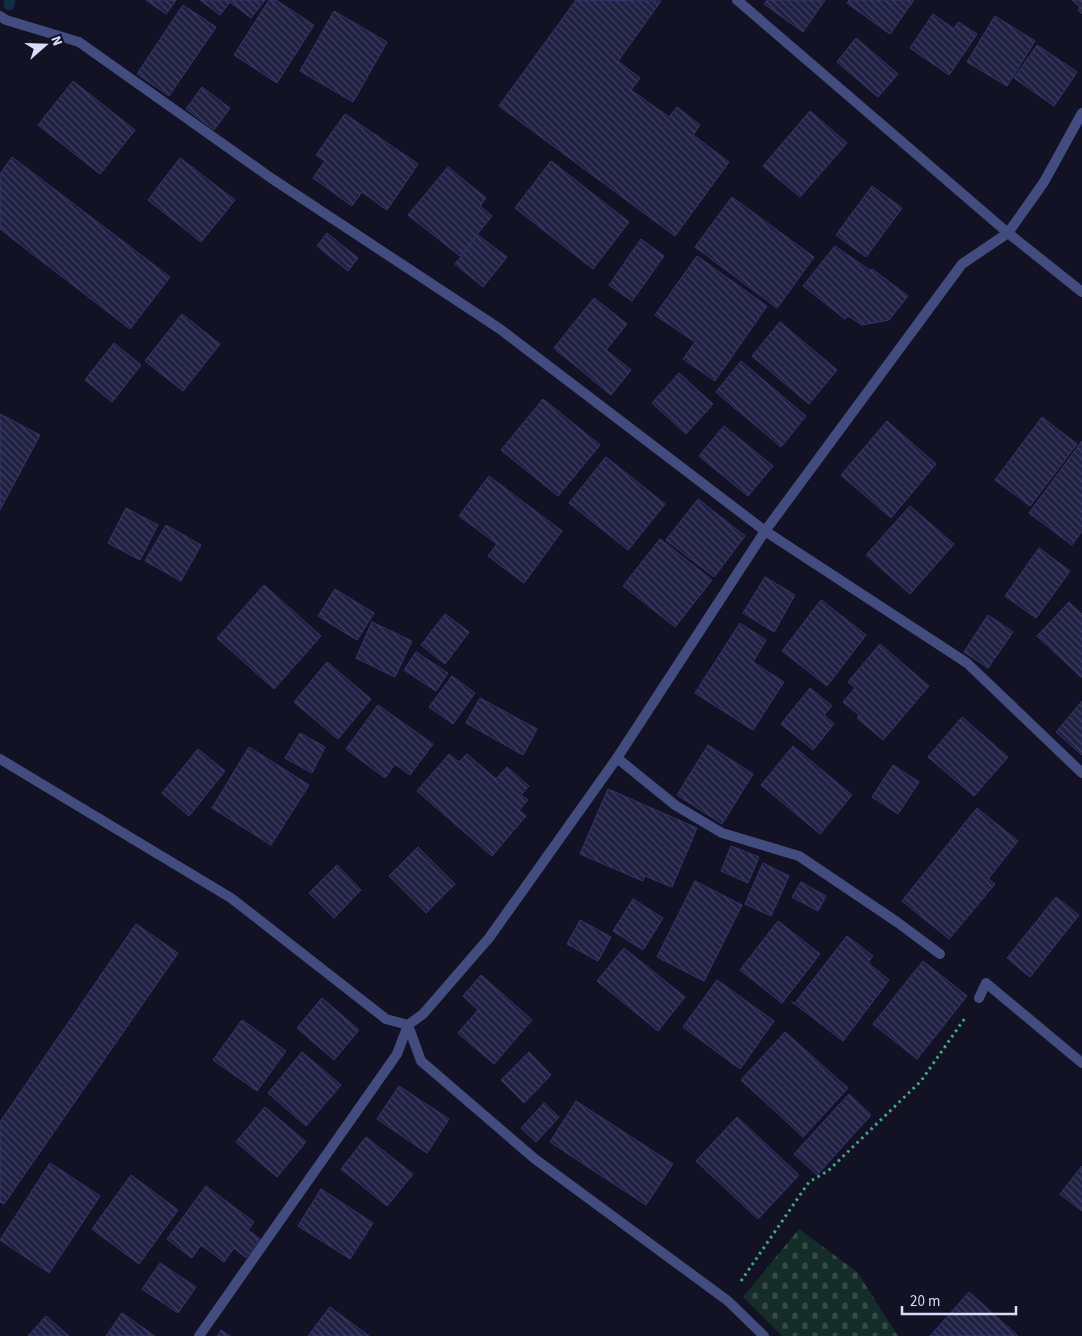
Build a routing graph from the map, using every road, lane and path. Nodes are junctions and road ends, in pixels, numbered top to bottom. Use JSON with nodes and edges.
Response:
{"nodes":[{"id":1,"x":737,"y":0,"type":"edge"},
{"id":2,"x":0,"y":16,"type":"edge"},
{"id":3,"x":1082,"y":113,"type":"edge"},
{"id":4,"x":1008,"y":233,"type":"junction"},
{"id":5,"x":1082,"y":292,"type":"edge"},
{"id":6,"x":765,"y":531,"type":"junction"},
{"id":7,"x":617,"y":758,"type":"junction"},
{"id":8,"x":0,"y":759,"type":"edge"},
{"id":9,"x":1082,"y":773,"type":"edge"},
{"id":10,"x":940,"y":954,"type":"dead end"},
{"id":11,"x":979,"y":998,"type":"joint"},
{"id":12,"x":408,"y":1025,"type":"junction"},
{"id":13,"x":1082,"y":1062,"type":"edge"},
{"id":14,"x":728,"y":1300,"type":"junction"},
{"id":15,"x":199,"y":1336,"type":"edge"},
{"id":16,"x":764,"y":1336,"type":"edge"}],
"edges":[{"from":1,"to":4,"type":"street"},
{"from":2,"to":6,"type":"street"},
{"from":3,"to":4,"type":"street"},
{"from":4,"to":5,"type":"street"},
{"from":4,"to":6,"type":"street"},
{"from":6,"to":7,"type":"street"},
{"from":6,"to":9,"type":"street"},
{"from":7,"to":10,"type":"street"},
{"from":7,"to":12,"type":"street"},
{"from":8,"to":12,"type":"street"},
{"from":11,"to":13,"type":"street"},
{"from":11,"to":14,"type":"path"},
{"from":12,"to":14,"type":"street"},
{"from":12,"to":15,"type":"street"},
{"from":14,"to":16,"type":"street"}]}
